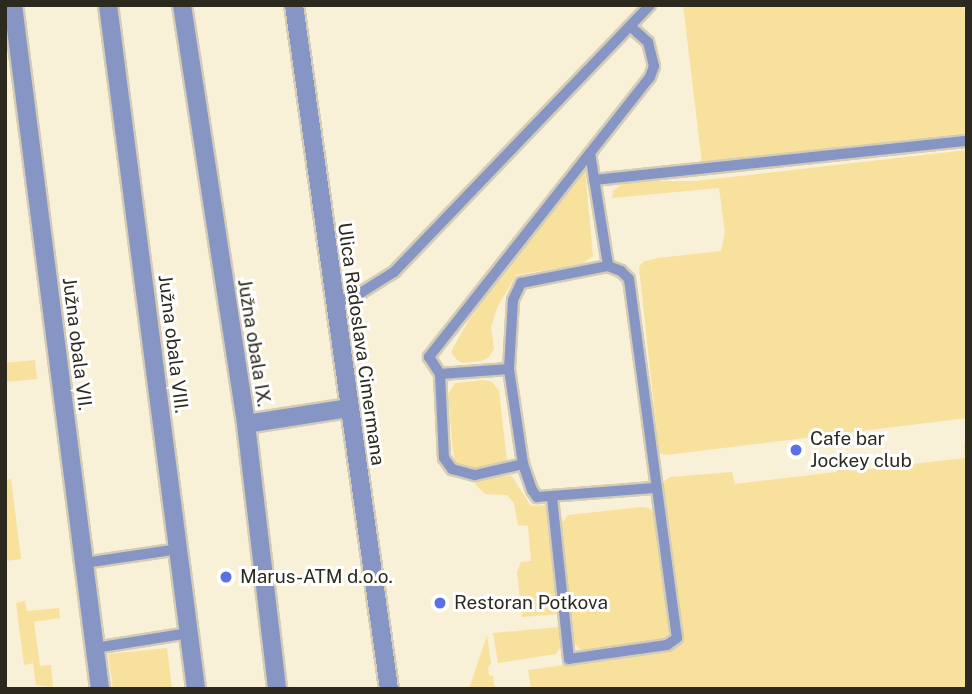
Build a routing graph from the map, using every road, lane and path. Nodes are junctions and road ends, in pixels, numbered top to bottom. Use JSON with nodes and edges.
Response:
{"nodes":[{"id":1,"x":13,"y":5,"type":"edge"},
{"id":2,"x":108,"y":5,"type":"edge"},
{"id":3,"x":181,"y":5,"type":"edge"},
{"id":4,"x":294,"y":5,"type":"edge"},
{"id":5,"x":650,"y":5,"type":"edge"},
{"id":6,"x":630,"y":26,"type":"junction"},
{"id":7,"x":967,"y":141,"type":"edge"},
{"id":8,"x":590,"y":153,"type":"junction"},
{"id":9,"x":594,"y":180,"type":"junction"},
{"id":10,"x":608,"y":266,"type":"junction"},
{"id":11,"x":334,"y":303,"type":"junction"},
{"id":12,"x":509,"y":369,"type":"junction"},
{"id":13,"x":440,"y":374,"type":"junction"},
{"id":14,"x":349,"y":408,"type":"junction"},
{"id":15,"x":246,"y":424,"type":"junction"},
{"id":16,"x":523,"y":464,"type":"junction"},
{"id":17,"x":655,"y":488,"type":"junction"},
{"id":18,"x":552,"y":496,"type":"junction"},
{"id":19,"x":178,"y":549,"type":"junction"},
{"id":20,"x":84,"y":563,"type":"junction"},
{"id":21,"x":189,"y":634,"type":"junction"},
{"id":22,"x":95,"y":648,"type":"junction"},
{"id":23,"x":100,"y":689,"type":"edge"},
{"id":24,"x":196,"y":689,"type":"edge"},
{"id":25,"x":277,"y":689,"type":"edge"},
{"id":26,"x":389,"y":689,"type":"edge"}],
"edges":[{"from":1,"to":20,"type":"street","name":"Južna obala VII."},
{"from":2,"to":19,"type":"street","name":"Južna obala VIII."},
{"from":3,"to":15,"type":"street","name":"Južna obala IX."},
{"from":4,"to":11,"type":"street","name":"Ulica Radoslava Cimermana"},
{"from":5,"to":6,"type":"lane"},
{"from":6,"to":8,"type":"lane"},
{"from":6,"to":11,"type":"lane"},
{"from":7,"to":9,"type":"lane"},
{"from":8,"to":9,"type":"lane"},
{"from":8,"to":13,"type":"lane"},
{"from":9,"to":10,"type":"lane"},
{"from":10,"to":12,"type":"lane"},
{"from":10,"to":17,"type":"lane"},
{"from":11,"to":14,"type":"street","name":"Ulica Radoslava Cimermana"},
{"from":12,"to":13,"type":"lane"},
{"from":12,"to":16,"type":"lane"},
{"from":13,"to":16,"type":"lane"},
{"from":14,"to":15,"type":"street"},
{"from":14,"to":26,"type":"street","name":"Ulica Radoslava Cimermana"},
{"from":15,"to":25,"type":"street","name":"Južna obala IX."},
{"from":16,"to":18,"type":"lane"},
{"from":17,"to":18,"type":"lane"},
{"from":17,"to":18,"type":"lane"},
{"from":19,"to":20,"type":"lane"},
{"from":19,"to":21,"type":"street","name":"Južna obala VIII."},
{"from":20,"to":22,"type":"street","name":"Južna obala VII."},
{"from":21,"to":22,"type":"lane"},
{"from":21,"to":24,"type":"street","name":"Južna obala VIII."},
{"from":22,"to":23,"type":"street","name":"Južna obala VII."}]}
